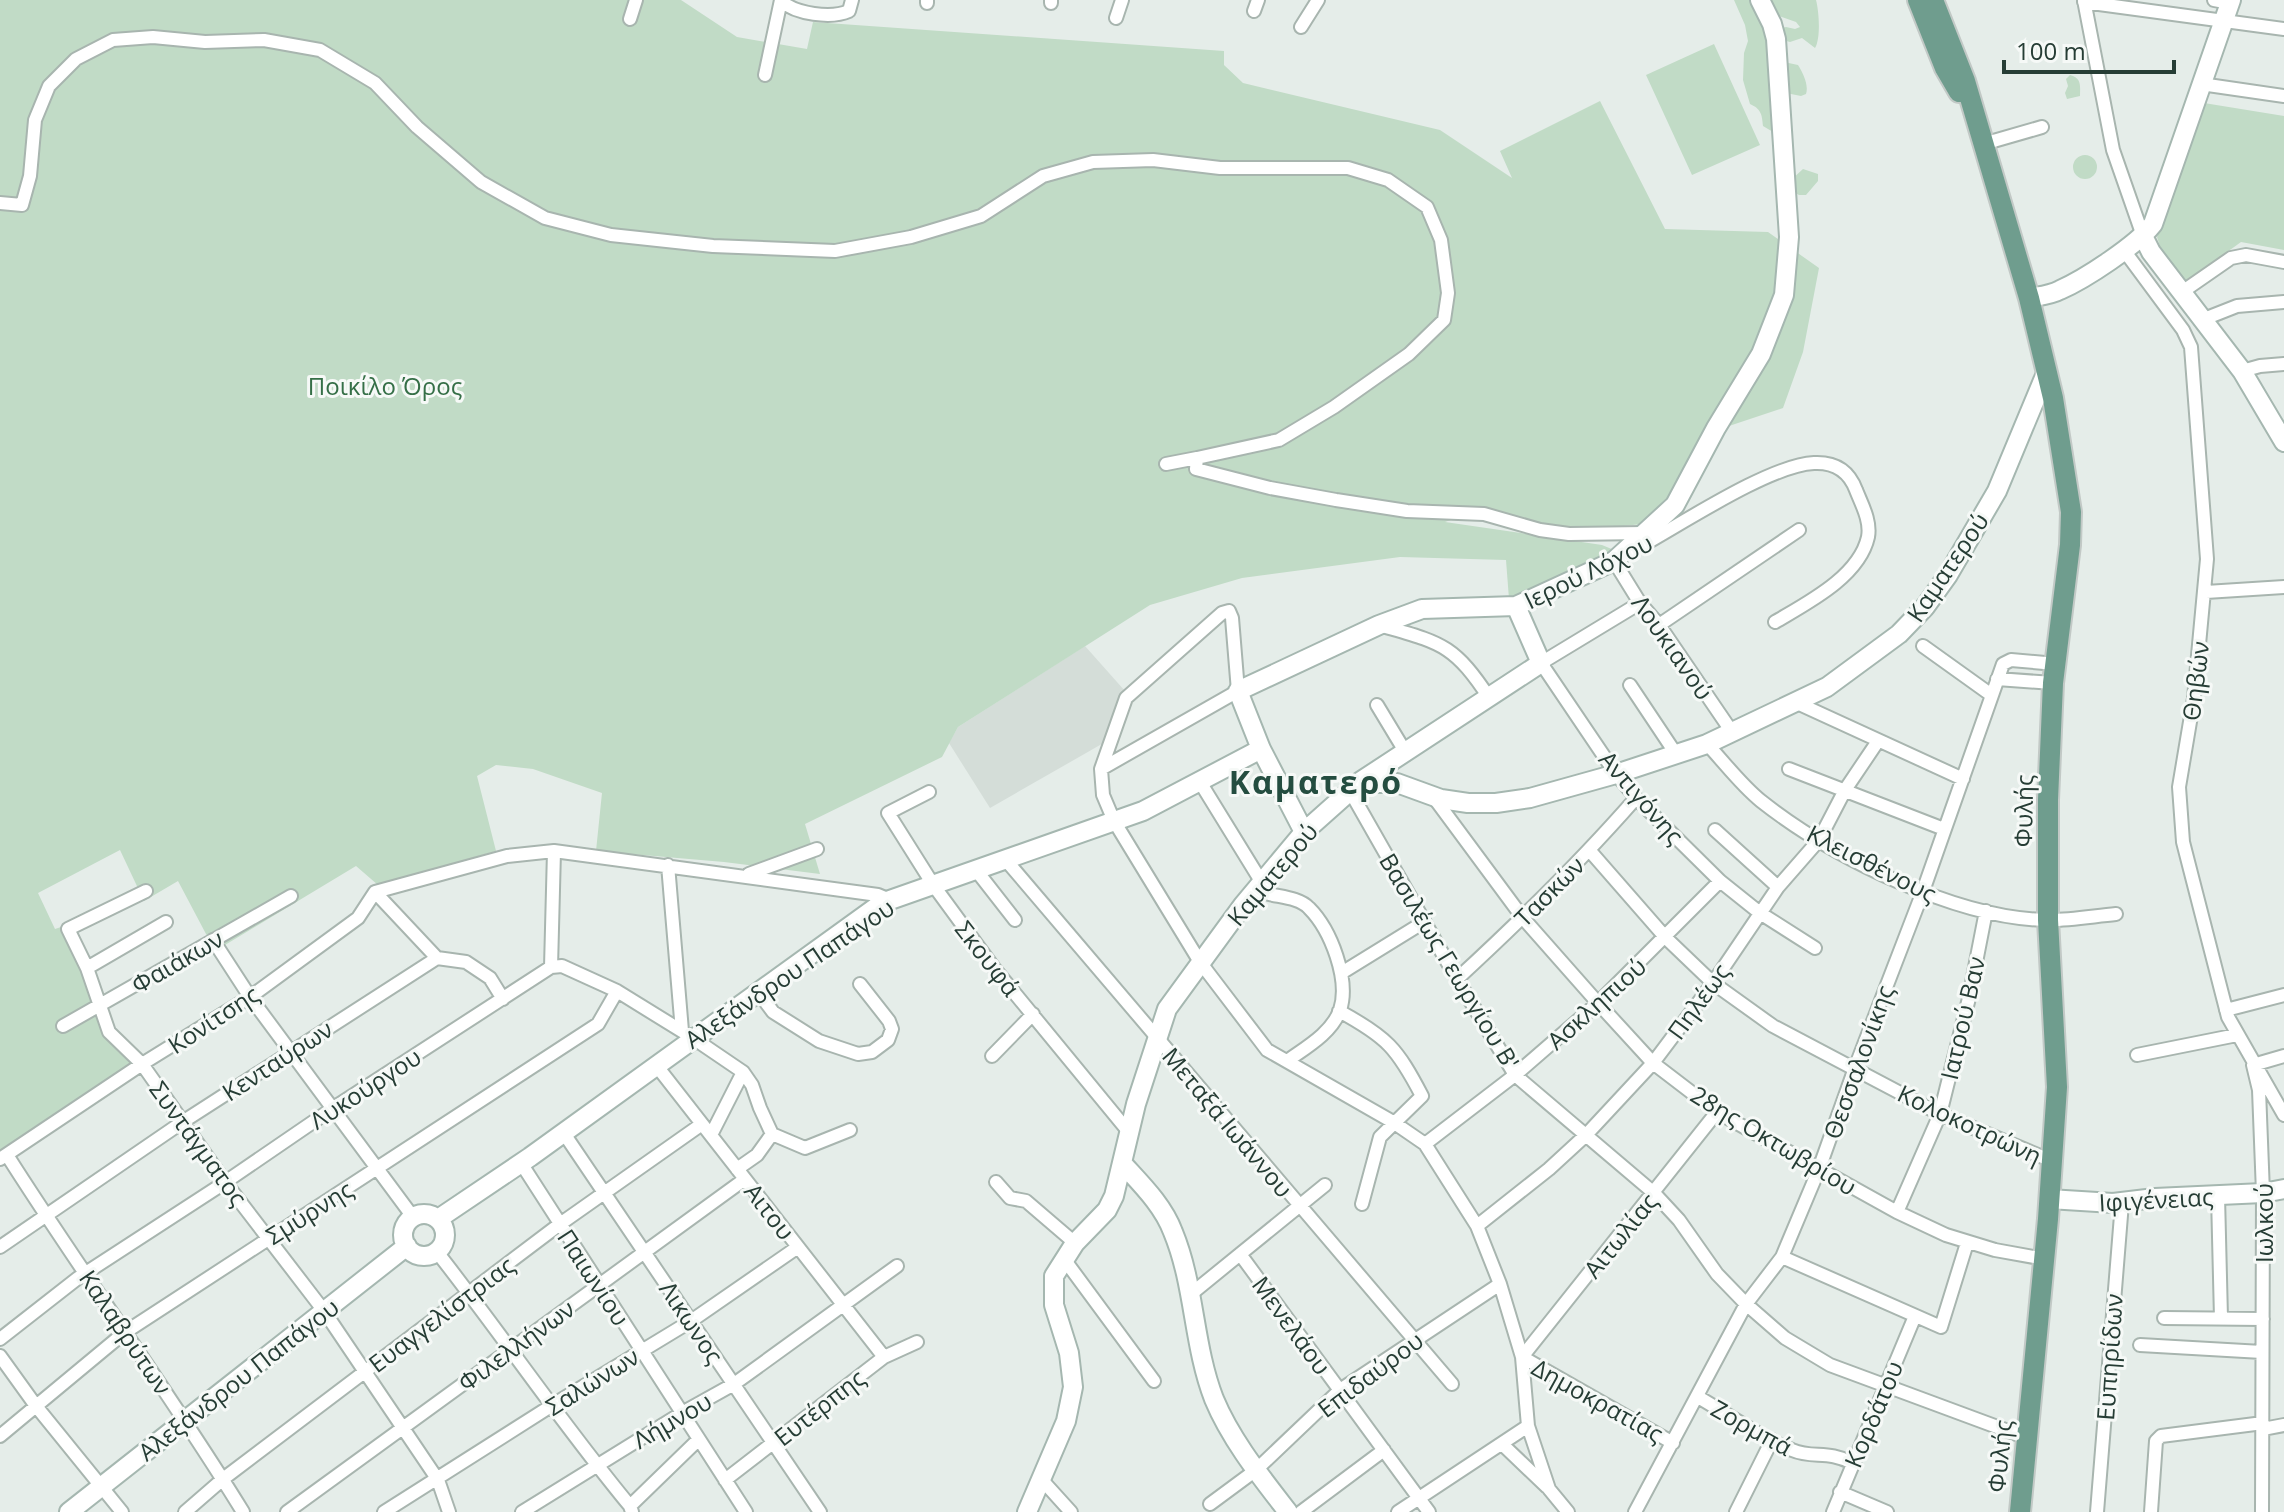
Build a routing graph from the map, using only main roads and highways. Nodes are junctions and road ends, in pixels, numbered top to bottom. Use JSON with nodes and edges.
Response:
{"nodes":[{"id":1,"x":1918,"y":0,"type":"edge"},
{"id":2,"x":1933,"y":0,"type":"edge"},
{"id":3,"x":1977,"y":123,"type":"junction"},
{"id":4,"x":2020,"y":1512,"type":"edge"}],
"edges":[{"from":1,"to":3,"type":"main road","name":"Φυλής"},
{"from":2,"to":3,"type":"main road","name":"Φυλής"},
{"from":3,"to":4,"type":"main road","name":"Φυλής"}]}
